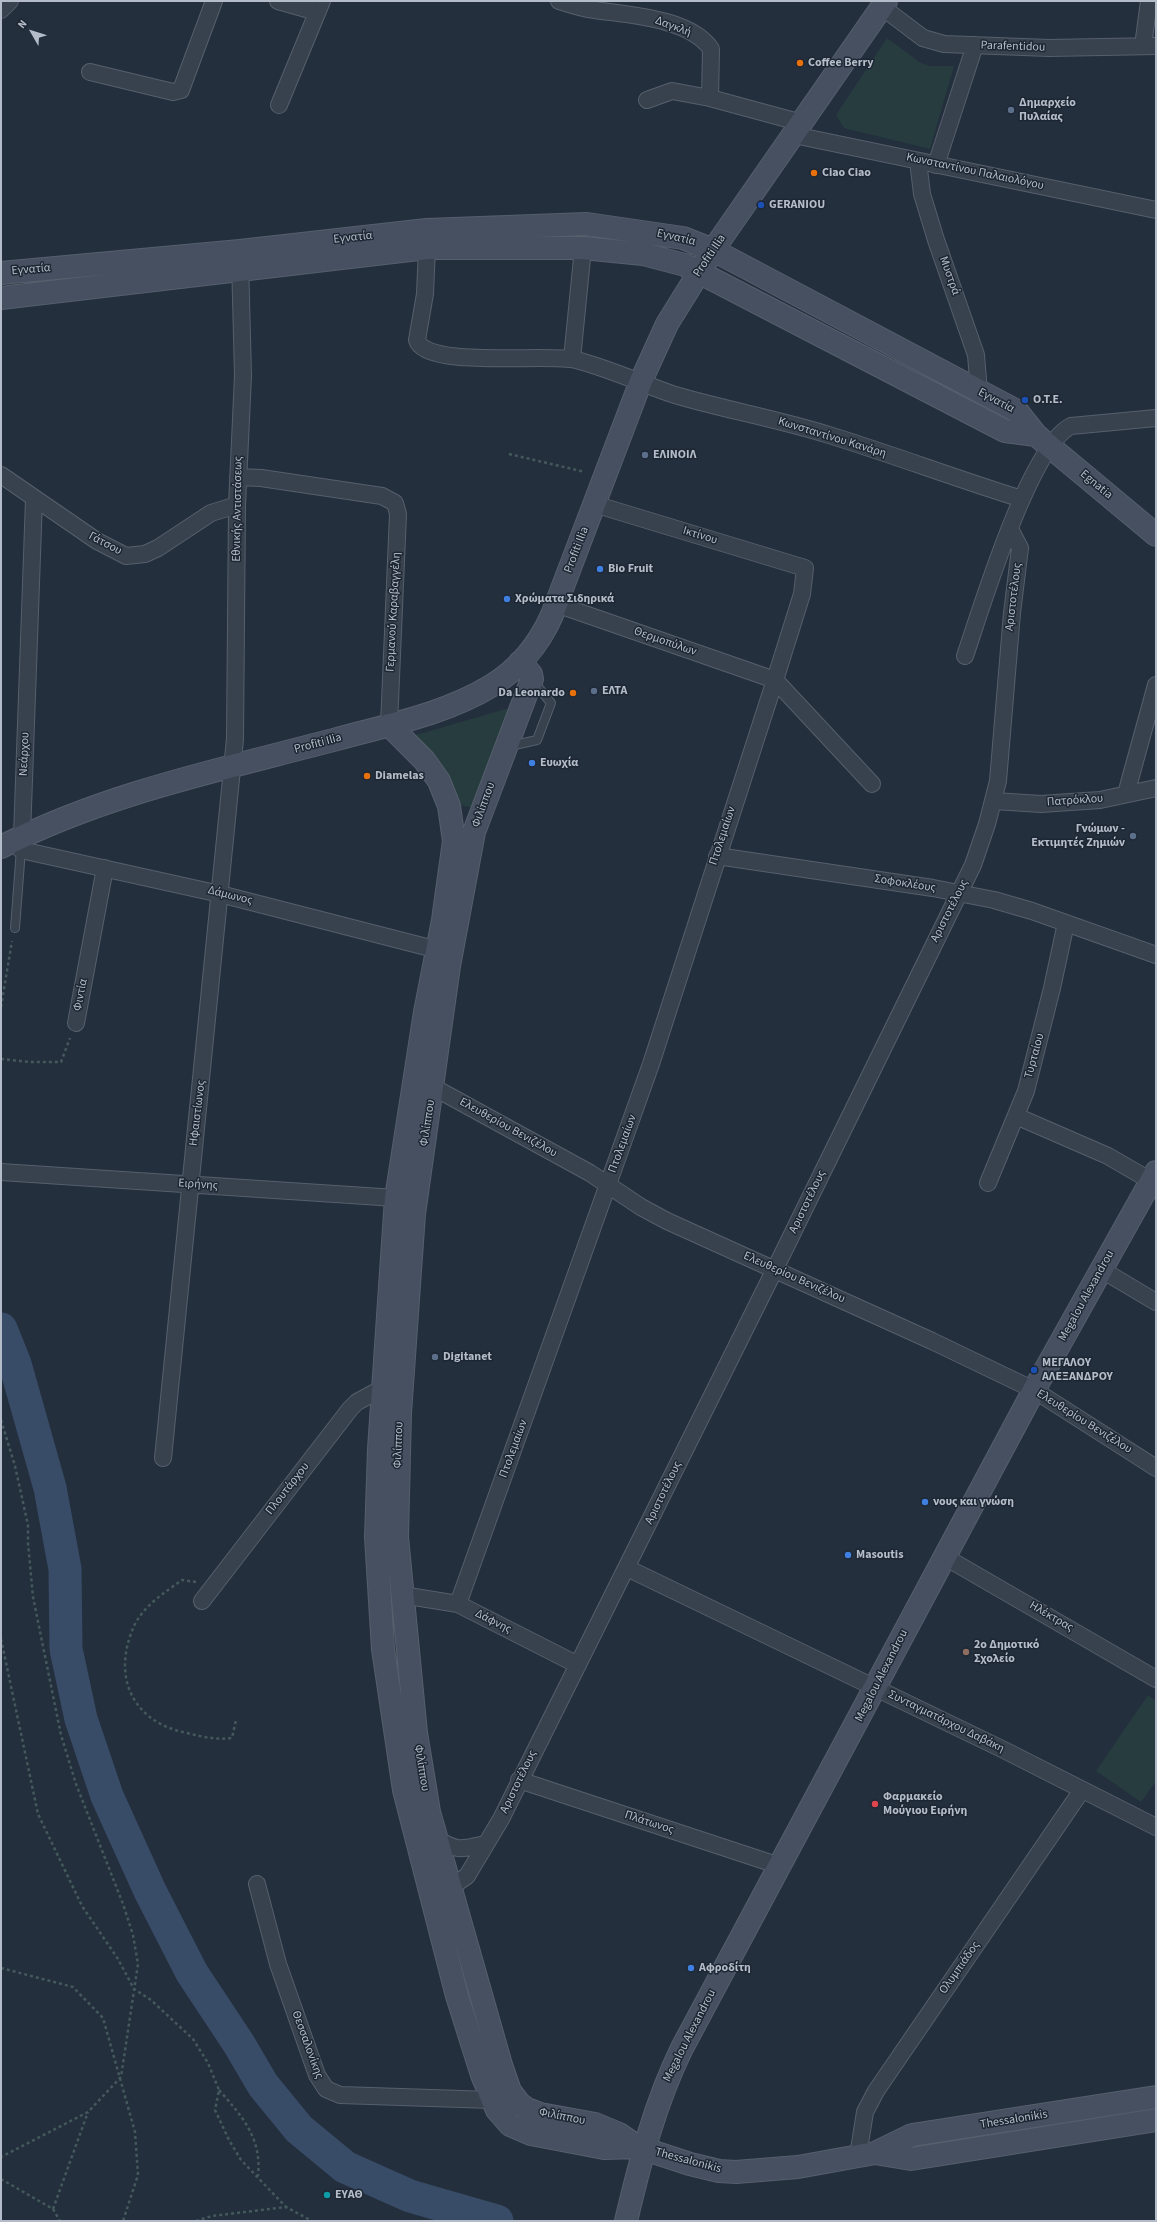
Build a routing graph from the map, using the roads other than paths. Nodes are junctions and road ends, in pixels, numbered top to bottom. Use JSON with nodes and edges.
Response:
{"nodes":[{"id":1,"x":10,"y":1,"type":"edge"},
{"id":2,"x":214,"y":1,"type":"edge"},
{"id":3,"x":278,"y":1,"type":"edge"},
{"id":4,"x":559,"y":1,"type":"edge"},
{"id":5,"x":1149,"y":1,"type":"edge"},
{"id":6,"x":884,"y":4,"type":"edge"},
{"id":7,"x":320,"y":7,"type":"edge"},
{"id":8,"x":1,"y":10,"type":"edge"},
{"id":9,"x":975,"y":45,"type":"junction"},
{"id":10,"x":1149,"y":46,"type":"edge"},
{"id":11,"x":90,"y":72,"type":"dead end"},
{"id":12,"x":710,"y":98,"type":"junction"},
{"id":13,"x":646,"y":100,"type":"dead end"},
{"id":14,"x":279,"y":106,"type":"dead end"},
{"id":15,"x":798,"y":129,"type":"junction"},
{"id":16,"x":918,"y":161,"type":"junction"},
{"id":17,"x":936,"y":165,"type":"junction"},
{"id":18,"x":1156,"y":210,"type":"edge"},
{"id":19,"x":427,"y":248,"type":"junction"},
{"id":20,"x":583,"y":248,"type":"junction"},
{"id":21,"x":713,"y":250,"type":"junction"},
{"id":22,"x":240,"y":260,"type":"junction"},
{"id":23,"x":699,"y":271,"type":"junction"},
{"id":24,"x":1,"y":273,"type":"edge"},
{"id":25,"x":1,"y":298,"type":"edge"},
{"id":26,"x":572,"y":359,"type":"junction"},
{"id":27,"x":641,"y":381,"type":"junction"},
{"id":28,"x":979,"y":392,"type":"junction"},
{"id":29,"x":1156,"y":418,"type":"edge"},
{"id":30,"x":1042,"y":440,"type":"junction"},
{"id":31,"x":1,"y":475,"type":"edge"},
{"id":32,"x":238,"y":476,"type":"junction"},
{"id":33,"x":34,"y":498,"type":"junction"},
{"id":34,"x":1022,"y":499,"type":"junction"},
{"id":35,"x":594,"y":504,"type":"junction"},
{"id":36,"x":237,"y":505,"type":"junction"},
{"id":37,"x":1010,"y":529,"type":"junction"},
{"id":38,"x":1156,"y":535,"type":"edge"},
{"id":39,"x":805,"y":568,"type":"joint"},
{"id":40,"x":556,"y":604,"type":"junction"},
{"id":41,"x":964,"y":656,"type":"dead end"},
{"id":42,"x":526,"y":671,"type":"junction"},
{"id":43,"x":775,"y":680,"type":"junction"},
{"id":44,"x":1156,"y":685,"type":"edge"},
{"id":45,"x":389,"y":724,"type":"junction"},
{"id":46,"x":233,"y":767,"type":"junction"},
{"id":47,"x":872,"y":784,"type":"dead end"},
{"id":48,"x":1156,"y":788,"type":"edge"},
{"id":49,"x":1126,"y":794,"type":"junction"},
{"id":50,"x":994,"y":801,"type":"junction"},
{"id":51,"x":15,"y":844,"type":"edge"},
{"id":52,"x":717,"y":856,"type":"junction"},
{"id":53,"x":105,"y":868,"type":"junction"},
{"id":54,"x":960,"y":893,"type":"junction"},
{"id":55,"x":220,"y":894,"type":"junction"},
{"id":56,"x":1066,"y":923,"type":"junction"},
{"id":57,"x":15,"y":928,"type":"road end"},
{"id":58,"x":438,"y":950,"type":"junction"},
{"id":59,"x":1156,"y":955,"type":"edge"},
{"id":60,"x":76,"y":1023,"type":"road end"},
{"id":61,"x":433,"y":1087,"type":"junction"},
{"id":62,"x":1016,"y":1116,"type":"junction"},
{"id":63,"x":1,"y":1172,"type":"edge"},
{"id":64,"x":1154,"y":1177,"type":"edge"},
{"id":65,"x":988,"y":1183,"type":"dead end"},
{"id":66,"x":189,"y":1184,"type":"junction"},
{"id":67,"x":608,"y":1185,"type":"junction"},
{"id":68,"x":396,"y":1198,"type":"junction"},
{"id":69,"x":775,"y":1269,"type":"junction"},
{"id":70,"x":1102,"y":1270,"type":"junction"},
{"id":71,"x":1156,"y":1302,"type":"edge"},
{"id":72,"x":383,"y":1388,"type":"junction"},
{"id":73,"x":1034,"y":1390,"type":"junction"},
{"id":74,"x":162,"y":1458,"type":"dead end"},
{"id":75,"x":1156,"y":1468,"type":"edge"},
{"id":76,"x":945,"y":1557,"type":"junction"},
{"id":77,"x":627,"y":1568,"type":"junction"},
{"id":78,"x":402,"y":1595,"type":"junction"},
{"id":79,"x":202,"y":1601,"type":"dead end"},
{"id":80,"x":458,"y":1604,"type":"junction"},
{"id":81,"x":578,"y":1665,"type":"junction"},
{"id":82,"x":1156,"y":1679,"type":"edge"},
{"id":83,"x":875,"y":1688,"type":"junction"},
{"id":84,"x":519,"y":1780,"type":"junction"},
{"id":85,"x":1082,"y":1790,"type":"junction"},
{"id":86,"x":1156,"y":1827,"type":"edge"},
{"id":87,"x":437,"y":1839,"type":"junction"},
{"id":88,"x":485,"y":1844,"type":"junction"},
{"id":89,"x":780,"y":1866,"type":"junction"},
{"id":90,"x":257,"y":1884,"type":"dead end"},
{"id":91,"x":451,"y":1886,"type":"junction"},
{"id":92,"x":1156,"y":2097,"type":"edge"},
{"id":93,"x":492,"y":2100,"type":"junction"},
{"id":94,"x":1156,"y":2120,"type":"edge"},
{"id":95,"x":641,"y":2148,"type":"junction"},
{"id":96,"x":866,"y":2154,"type":"junction"},
{"id":97,"x":629,"y":2207,"type":"edge"}],
"edges":[{"from":1,"to":8,"type":"street"},
{"from":2,"to":11,"type":"street"},
{"from":3,"to":7,"type":"street"},
{"from":4,"to":12,"type":"street","name":"Δαγκλή"},
{"from":5,"to":10,"type":"street"},
{"from":6,"to":9,"type":"street","name":"Parafentidou"},
{"from":6,"to":15,"type":"street","name":"Profiti Ilia"},
{"from":7,"to":14,"type":"street"},
{"from":9,"to":10,"type":"street","name":"Parafentidou"},
{"from":9,"to":17,"type":"street"},
{"from":12,"to":13,"type":"street"},
{"from":12,"to":15,"type":"street"},
{"from":15,"to":16,"type":"street","name":"Κωνσταντίνου Παλαιολόγου"},
{"from":15,"to":21,"type":"street","name":"Profiti Ilia"},
{"from":16,"to":17,"type":"street","name":"Κωνσταντίνου Παλαιολόγου"},
{"from":16,"to":28,"type":"street","name":"Μυστρά"},
{"from":17,"to":18,"type":"street","name":"Κωνσταντίνου Παλαιολόγου"},
{"from":19,"to":20,"type":"street","name":"Εγνατία"},
{"from":19,"to":22,"type":"street","name":"Εγνατία"},
{"from":19,"to":26,"type":"street","name":"Κωνσταντίνου Κανάρη"},
{"from":20,"to":23,"type":"street","name":"Εγνατία"},
{"from":20,"to":26,"type":"street"},
{"from":21,"to":22,"type":"street","name":"Εγνατία"},
{"from":21,"to":23,"type":"street","name":"Profiti Ilia"},
{"from":21,"to":28,"type":"street","name":"Εγνατία"},
{"from":22,"to":24,"type":"street","name":"Εγνατία"},
{"from":22,"to":25,"type":"street","name":"Εγνατία"},
{"from":22,"to":32,"type":"street","name":"Εθνικής Αντιστάσεως"},
{"from":23,"to":27,"type":"street","name":"Profiti Ilia"},
{"from":23,"to":30,"type":"street","name":"Εγνατία"},
{"from":26,"to":27,"type":"street","name":"Κωνσταντίνου Κανάρη"},
{"from":27,"to":34,"type":"street","name":"Κωνσταντίνου Κανάρη"},
{"from":27,"to":35,"type":"street","name":"Profiti Ilia"},
{"from":28,"to":30,"type":"street","name":"Εγνατία"},
{"from":29,"to":30,"type":"street","name":"Αριστοτέλους"},
{"from":30,"to":34,"type":"street","name":"Αριστοτέλους"},
{"from":30,"to":38,"type":"street","name":"Egnatia"},
{"from":31,"to":33,"type":"street","name":"Γάτσου"},
{"from":32,"to":36,"type":"street","name":"Εθνικής Αντιστάσεως"},
{"from":32,"to":45,"type":"street","name":"Γερμανού Καραβαγγέλη"},
{"from":33,"to":36,"type":"street","name":"Γάτσου"},
{"from":33,"to":51,"type":"street","name":"Νεάρχου"},
{"from":34,"to":37,"type":"street","name":"Αριστοτέλους"},
{"from":35,"to":39,"type":"street","name":"Ικτίνου"},
{"from":35,"to":40,"type":"street","name":"Profiti Ilia"},
{"from":36,"to":46,"type":"street","name":"Εθνικής Αντιστάσεως"},
{"from":37,"to":41,"type":"street","name":"Αριστοτέλους"},
{"from":37,"to":50,"type":"street","name":"Αριστοτέλους"},
{"from":39,"to":43,"type":"street","name":"Πτολεμαίων"},
{"from":40,"to":42,"type":"street","name":"Profiti Ilia"},
{"from":40,"to":43,"type":"street","name":"Θερμοπύλων"},
{"from":42,"to":45,"type":"street","name":"Profiti Ilia"},
{"from":42,"to":61,"type":"street","name":"Φιλίππου"},
{"from":43,"to":47,"type":"street"},
{"from":43,"to":52,"type":"street","name":"Πτολεμαίων"},
{"from":44,"to":49,"type":"street"},
{"from":45,"to":46,"type":"street","name":"Profiti Ilia"},
{"from":45,"to":58,"type":"street","name":"Φιλίππου"},
{"from":46,"to":51,"type":"street","name":"Profiti Ilia"},
{"from":46,"to":55,"type":"street","name":"Ηφαιστίωνος"},
{"from":48,"to":49,"type":"street","name":"Πατρόκλου"},
{"from":49,"to":50,"type":"street","name":"Πατρόκλου"},
{"from":50,"to":54,"type":"street","name":"Αριστοτέλους"},
{"from":51,"to":53,"type":"street","name":"Δάμωνος"},
{"from":51,"to":57,"type":"lane","name":"Νεάρχου"},
{"from":52,"to":54,"type":"street","name":"Σοφοκλέους"},
{"from":52,"to":67,"type":"street","name":"Πτολεμαίων"},
{"from":53,"to":55,"type":"street","name":"Δάμωνος"},
{"from":53,"to":60,"type":"street","name":"Φιντία"},
{"from":54,"to":56,"type":"street","name":"Σοφοκλέους"},
{"from":54,"to":69,"type":"street","name":"Αριστοτέλους"},
{"from":55,"to":58,"type":"street","name":"Δάμωνος"},
{"from":55,"to":66,"type":"street","name":"Ηφαιστίωνος"},
{"from":56,"to":59,"type":"street","name":"Σοφοκλέους"},
{"from":56,"to":62,"type":"street","name":"Τυρταίου"},
{"from":58,"to":68,"type":"street","name":"Φιλίππου"},
{"from":61,"to":67,"type":"street","name":"Ελευθερίου Βενιζέλου"},
{"from":61,"to":78,"type":"street","name":"Φιλίππου"},
{"from":62,"to":64,"type":"street"},
{"from":62,"to":65,"type":"street","name":"Τυρταίου"},
{"from":63,"to":66,"type":"street","name":"Ειρήνης"},
{"from":64,"to":70,"type":"street","name":"Megalou Alexandrou"},
{"from":66,"to":68,"type":"street","name":"Ειρήνης"},
{"from":66,"to":74,"type":"street","name":"Ηφαιστίωνος"},
{"from":67,"to":69,"type":"street","name":"Ελευθερίου Βενιζέλου"},
{"from":67,"to":80,"type":"street","name":"Πτολεμαίων"},
{"from":68,"to":72,"type":"street","name":"Φιλίππου"},
{"from":69,"to":73,"type":"street","name":"Ελευθερίου Βενιζέλου"},
{"from":69,"to":77,"type":"street","name":"Αριστοτέλους"},
{"from":70,"to":71,"type":"street"},
{"from":70,"to":73,"type":"street","name":"Megalou Alexandrou"},
{"from":72,"to":79,"type":"street","name":"Πλουτάρχου"},
{"from":72,"to":93,"type":"street","name":"Φιλίππου"},
{"from":73,"to":75,"type":"street","name":"Ελευθερίου Βενιζέλου"},
{"from":73,"to":76,"type":"street","name":"Megalou Alexandrou"},
{"from":76,"to":82,"type":"street","name":"Ηλέκτρας"},
{"from":76,"to":83,"type":"street","name":"Megalou Alexandrou"},
{"from":77,"to":81,"type":"street","name":"Αριστοτέλους"},
{"from":77,"to":83,"type":"street","name":"Συνταγματάρχου Δαβάκη"},
{"from":78,"to":80,"type":"street","name":"Δάφνης"},
{"from":78,"to":87,"type":"street","name":"Φιλίππου"},
{"from":80,"to":81,"type":"street","name":"Δάφνης"},
{"from":81,"to":84,"type":"street","name":"Αριστοτέλους"},
{"from":83,"to":85,"type":"street","name":"Συνταγματάρχου Δαβάκη"},
{"from":83,"to":89,"type":"street","name":"Megalou Alexandrou"},
{"from":84,"to":88,"type":"street","name":"Αριστοτέλους"},
{"from":84,"to":89,"type":"street","name":"Πλάτωνος"},
{"from":85,"to":86,"type":"street","name":"Συνταγματάρχου Δαβάκη"},
{"from":85,"to":96,"type":"street","name":"Ολυμπιάδος"},
{"from":87,"to":88,"type":"street"},
{"from":87,"to":91,"type":"street","name":"Φιλίππου"},
{"from":88,"to":91,"type":"street","name":"Αριστοτέλους"},
{"from":89,"to":95,"type":"street","name":"Megalou Alexandrou"},
{"from":90,"to":93,"type":"street","name":"Θεσσαλονίκης"},
{"from":91,"to":95,"type":"street","name":"Φιλίππου"},
{"from":92,"to":96,"type":"street","name":"Thessalonikis"},
{"from":93,"to":95,"type":"street","name":"Φιλίππου"},
{"from":94,"to":96,"type":"street","name":"Thessalonikis"},
{"from":95,"to":96,"type":"street","name":"Thessalonikis"},
{"from":95,"to":97,"type":"street","name":"Megalou Alexandrou"}]}
